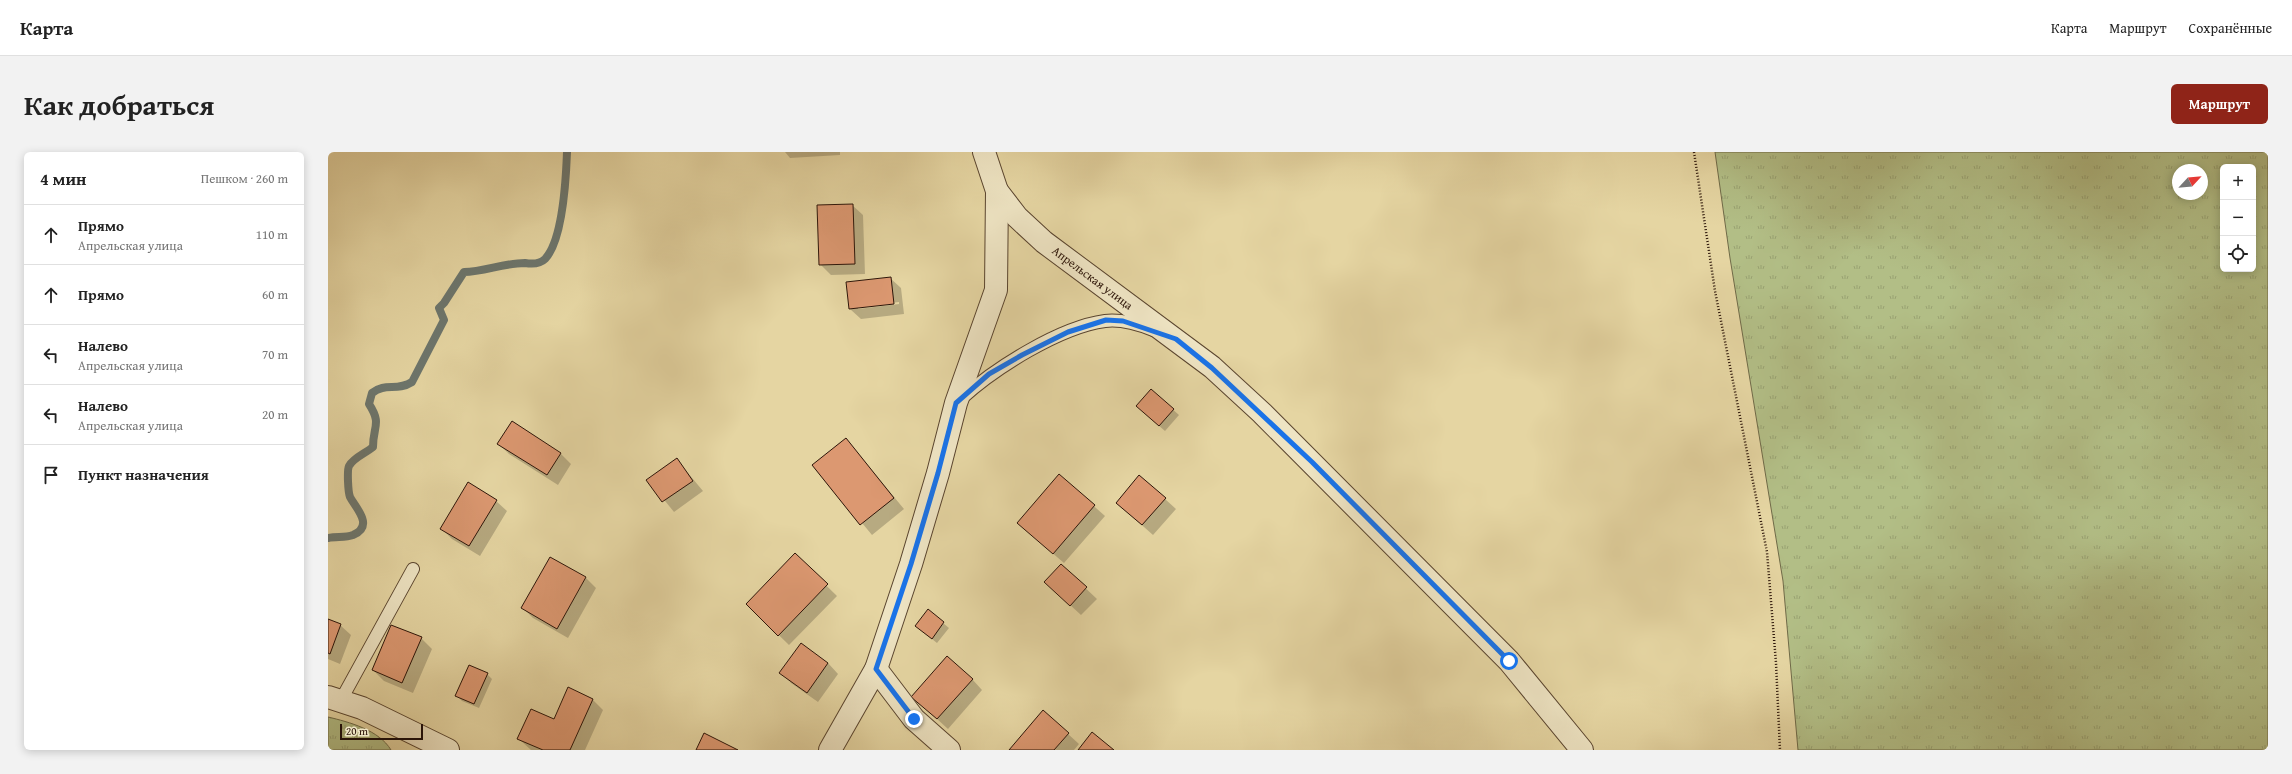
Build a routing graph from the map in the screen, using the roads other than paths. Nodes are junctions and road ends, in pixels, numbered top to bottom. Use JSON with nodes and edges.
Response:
{"nodes":[{"id":1,"x":984,"y":152,"type":"edge"},
{"id":2,"x":997,"y":191,"type":"junction"},
{"id":3,"x":1176,"y":339,"type":"junction"},
{"id":4,"x":956,"y":403,"type":"junction"},
{"id":5,"x":414,"y":569,"type":"dead end"},
{"id":6,"x":876,"y":669,"type":"junction"},
{"id":7,"x":334,"y":698,"type":"edge"},
{"id":8,"x":448,"y":750,"type":"edge"},
{"id":9,"x":830,"y":750,"type":"edge"},
{"id":10,"x":949,"y":750,"type":"edge"},
{"id":11,"x":1582,"y":750,"type":"edge"}],
"edges":[{"from":1,"to":2,"type":"street","name":"Апрельская улица"},
{"from":2,"to":3,"type":"street","name":"Апрельская улица"},
{"from":2,"to":4,"type":"street","name":"Апрельская улица"},
{"from":3,"to":4,"type":"lane"},
{"from":3,"to":11,"type":"street","name":"Апрельская улица"},
{"from":4,"to":6,"type":"street","name":"Апрельская улица"},
{"from":5,"to":7,"type":"lane"},
{"from":6,"to":9,"type":"street","name":"Апрельская улица"},
{"from":6,"to":10,"type":"street"},
{"from":7,"to":8,"type":"street"}]}
